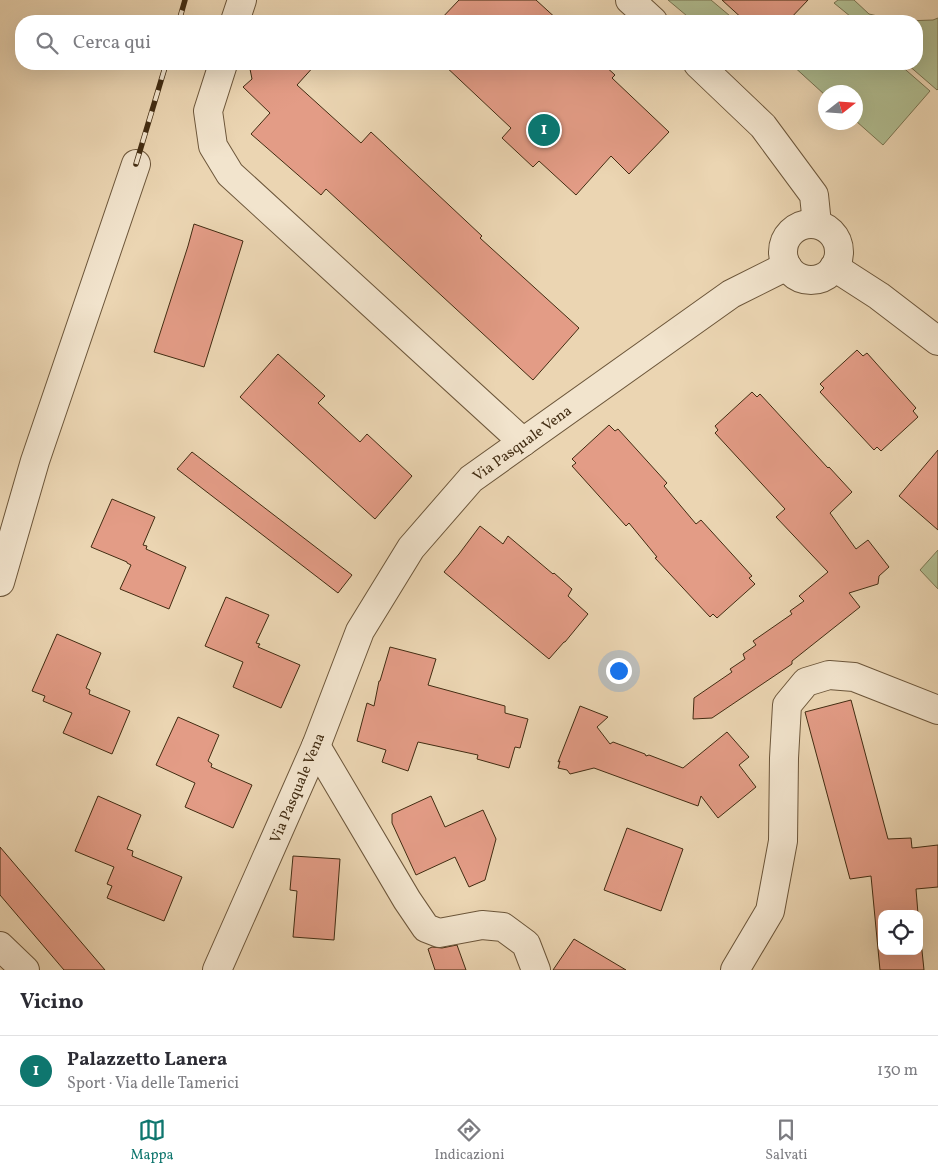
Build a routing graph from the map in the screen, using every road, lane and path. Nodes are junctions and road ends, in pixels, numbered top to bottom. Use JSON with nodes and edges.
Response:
{"nodes":[{"id":1,"x":242,"y":0,"type":"edge"},
{"id":2,"x":630,"y":0,"type":"edge"},
{"id":3,"x":237,"y":15,"type":"edge"},
{"id":4,"x":646,"y":15,"type":"edge"},
{"id":5,"x":221,"y":70,"type":"edge"},
{"id":6,"x":704,"y":70,"type":"edge"},
{"id":7,"x":136,"y":164,"type":"dead end"},
{"id":8,"x":817,"y":224,"type":"junction"},
{"id":9,"x":787,"y":266,"type":"junction"},
{"id":10,"x":834,"y":267,"type":"junction"},
{"id":11,"x":938,"y":341,"type":"edge"},
{"id":12,"x":522,"y":442,"type":"junction"},
{"id":13,"x":0,"y":582,"type":"edge"},
{"id":14,"x":938,"y":710,"type":"edge"},
{"id":15,"x":316,"y":746,"type":"junction"},
{"id":16,"x":0,"y":946,"type":"edge"},
{"id":17,"x":25,"y":970,"type":"edge"},
{"id":18,"x":217,"y":970,"type":"edge"},
{"id":19,"x":536,"y":970,"type":"edge"},
{"id":20,"x":735,"y":970,"type":"edge"}],
"edges":[{"from":1,"to":3,"type":"street"},
{"from":2,"to":4,"type":"street"},
{"from":5,"to":12,"type":"street"},
{"from":6,"to":8,"type":"street"},
{"from":7,"to":13,"type":"street"},
{"from":8,"to":9,"type":"street"},
{"from":8,"to":10,"type":"street"},
{"from":9,"to":10,"type":"street"},
{"from":9,"to":12,"type":"street","name":"Via Pasquale Vena"},
{"from":10,"to":11,"type":"street"},
{"from":12,"to":15,"type":"street","name":"Via Pasquale Vena"},
{"from":14,"to":20,"type":"street"},
{"from":15,"to":18,"type":"street","name":"Via Pasquale Vena"},
{"from":15,"to":19,"type":"street"},
{"from":16,"to":17,"type":"street"}]}
